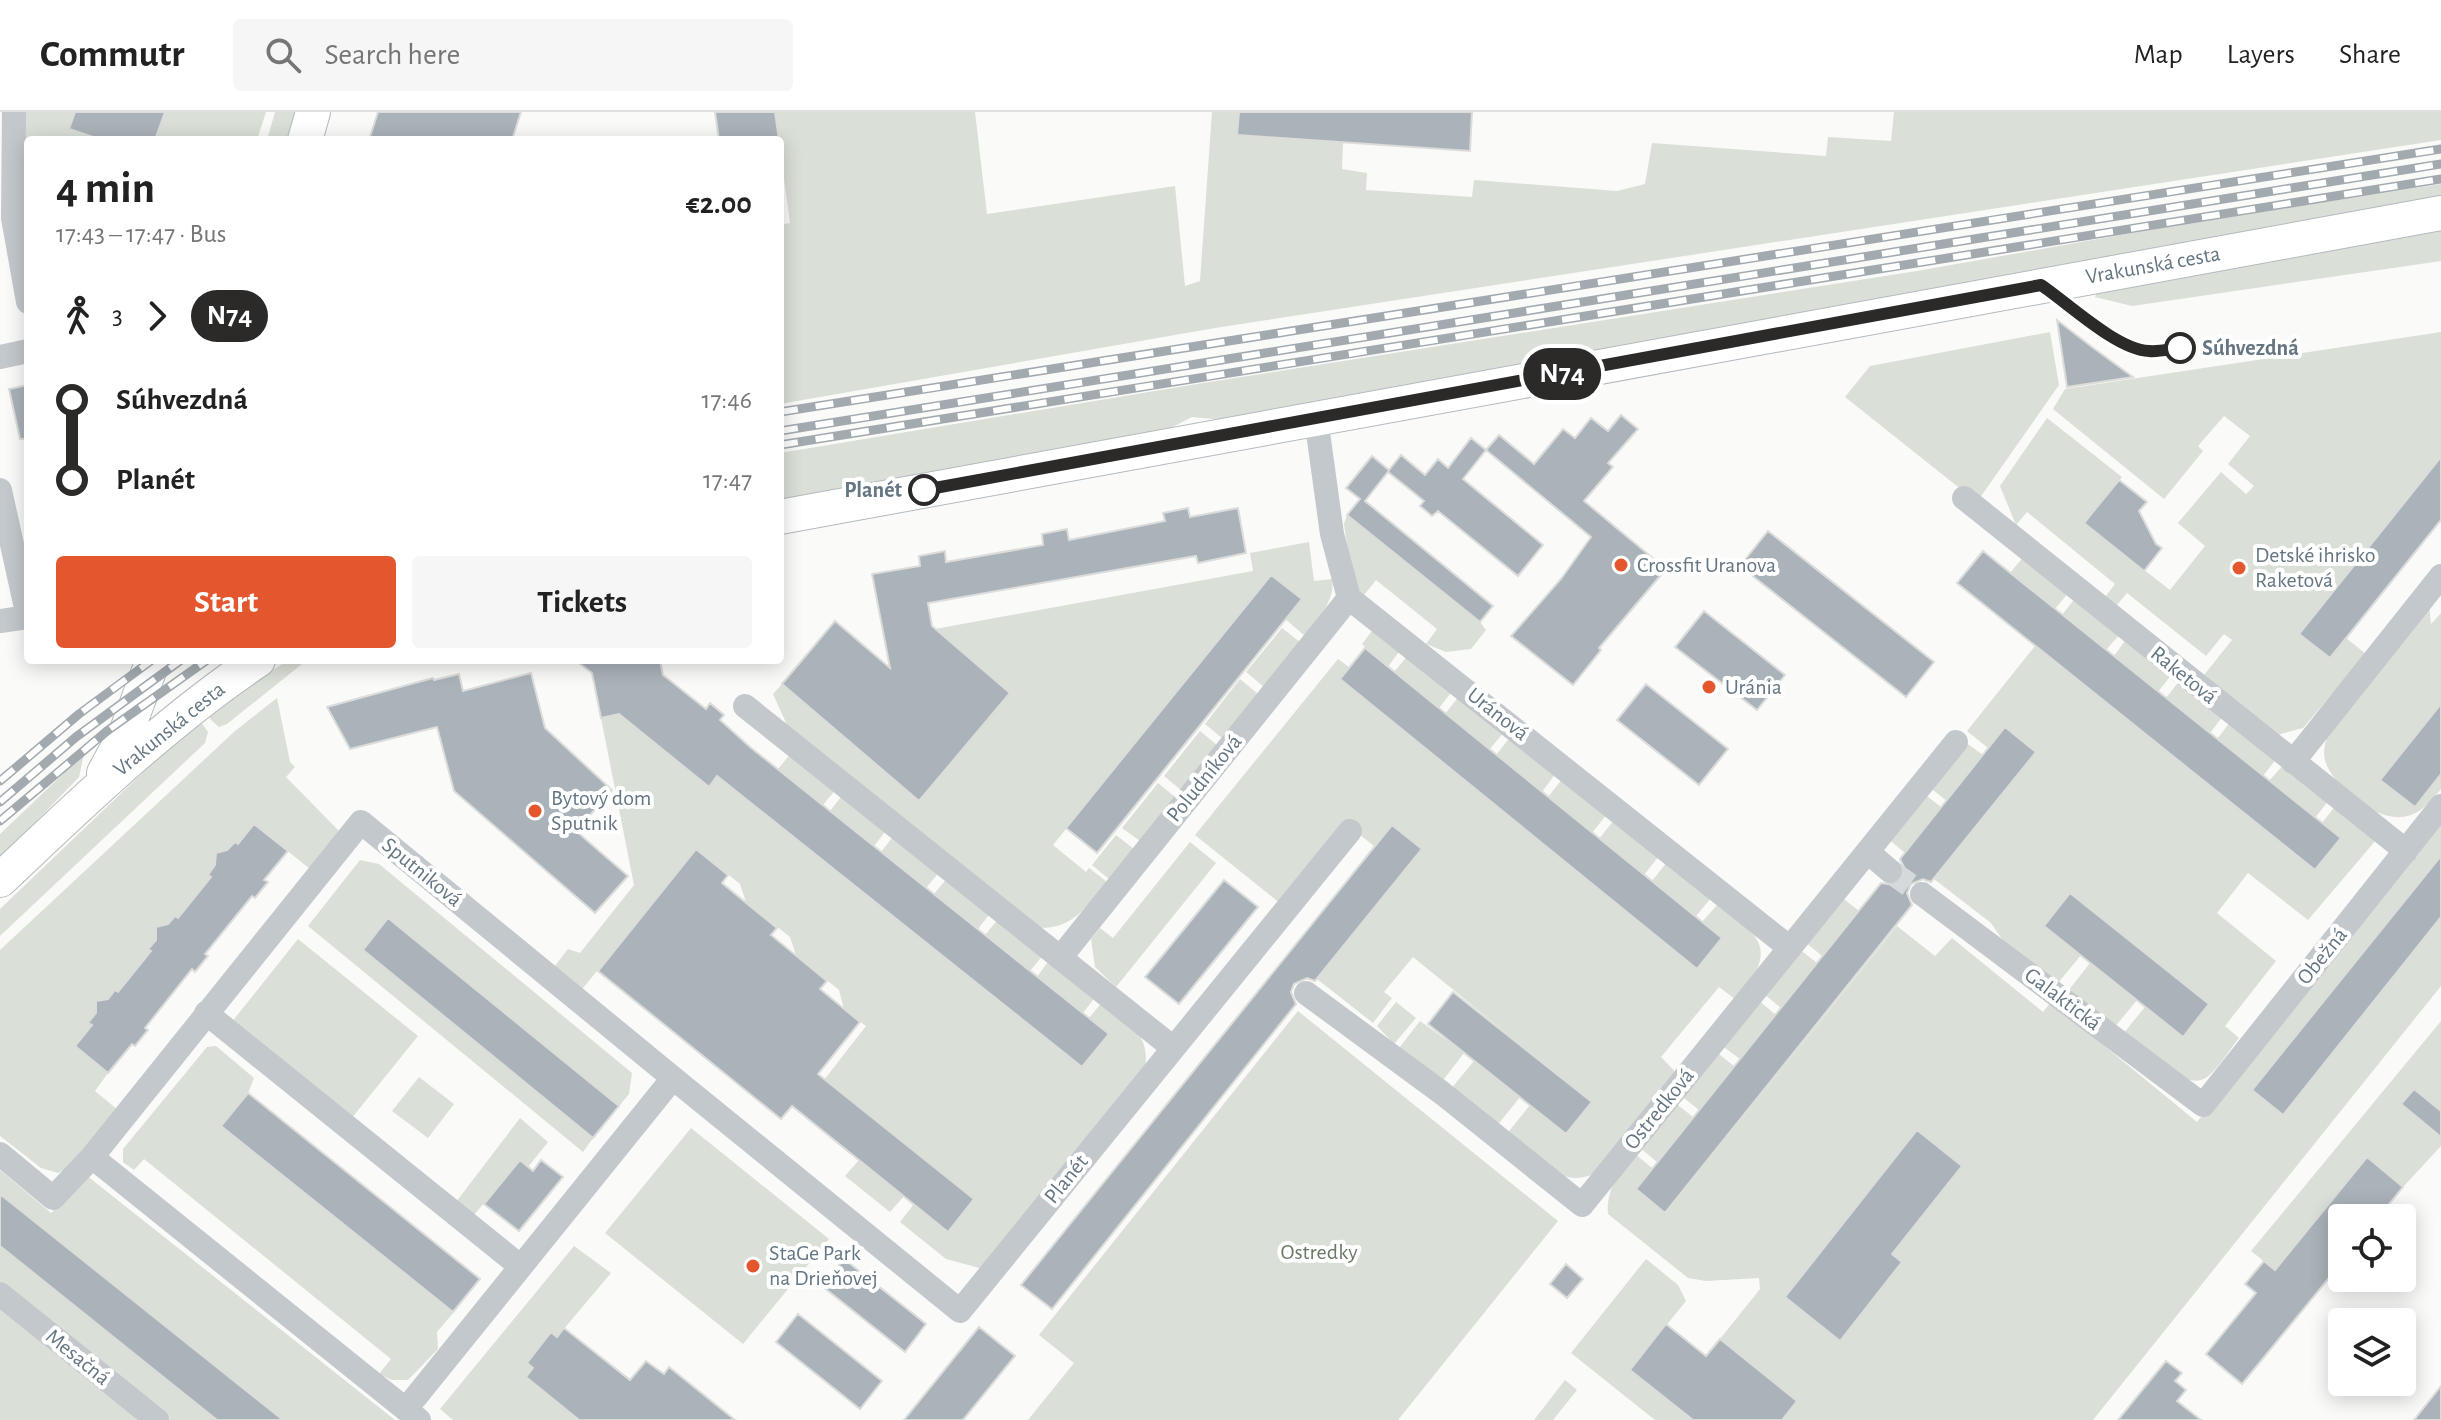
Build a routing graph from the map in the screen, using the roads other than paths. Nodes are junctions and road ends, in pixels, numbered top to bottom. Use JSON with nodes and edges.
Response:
{"nodes":[{"id":1,"x":14,"y":112,"type":"edge"},
{"id":2,"x":313,"y":112,"type":"edge"},
{"id":3,"x":306,"y":136,"type":"edge"},
{"id":4,"x":2441,"y":213,"type":"edge"},
{"id":5,"x":24,"y":280,"type":"edge"},
{"id":6,"x":24,"y":352,"type":"edge"},
{"id":7,"x":0,"y":357,"type":"edge"},
{"id":8,"x":1316,"y":418,"type":"junction"},
{"id":9,"x":0,"y":490,"type":"edge"},
{"id":10,"x":1964,"y":498,"type":"dead end"},
{"id":11,"x":784,"y":516,"type":"edge"},
{"id":12,"x":2441,"y":576,"type":"edge"},
{"id":13,"x":1349,"y":598,"type":"junction"},
{"id":14,"x":24,"y":599,"type":"edge"},
{"id":15,"x":24,"y":618,"type":"edge"},
{"id":16,"x":0,"y":621,"type":"edge"},
{"id":17,"x":253,"y":664,"type":"edge"},
{"id":18,"x":151,"y":665,"type":"edge"},
{"id":19,"x":745,"y":706,"type":"dead end"},
{"id":20,"x":196,"y":707,"type":"junction"},
{"id":21,"x":1956,"y":742,"type":"dead end"},
{"id":22,"x":2293,"y":762,"type":"junction"},
{"id":23,"x":81,"y":801,"type":"junction"},
{"id":24,"x":2441,"y":806,"type":"edge"},
{"id":25,"x":1350,"y":831,"type":"dead end"},
{"id":26,"x":2406,"y":851,"type":"junction"},
{"id":27,"x":1868,"y":852,"type":"junction"},
{"id":28,"x":1890,"y":871,"type":"tunnel mouth"},
{"id":29,"x":0,"y":880,"type":"edge"},
{"id":30,"x":1922,"y":894,"type":"tunnel mouth"},
{"id":31,"x":1790,"y":948,"type":"junction"},
{"id":32,"x":1060,"y":958,"type":"junction"},
{"id":33,"x":1306,"y":993,"type":"dead end"},
{"id":34,"x":206,"y":1013,"type":"junction"},
{"id":35,"x":1172,"y":1047,"type":"junction"},
{"id":36,"x":673,"y":1078,"type":"junction"},
{"id":37,"x":2203,"y":1105,"type":"joint"},
{"id":38,"x":0,"y":1154,"type":"edge"},
{"id":39,"x":92,"y":1157,"type":"junction"},
{"id":40,"x":520,"y":1266,"type":"junction"},
{"id":41,"x":0,"y":1294,"type":"edge"},
{"id":42,"x":960,"y":1311,"type":"joint"},
{"id":43,"x":412,"y":1414,"type":"edge"},
{"id":44,"x":157,"y":1420,"type":"edge"}],
"edges":[{"from":1,"to":5,"type":"street"},
{"from":2,"to":3,"type":"main road"},
{"from":4,"to":8,"type":"main road","name":"Vrakunská cesta"},
{"from":6,"to":7,"type":"street"},
{"from":8,"to":11,"type":"main road","name":"Vrakunská cesta"},
{"from":8,"to":13,"type":"street"},
{"from":9,"to":14,"type":"street"},
{"from":10,"to":22,"type":"street","name":"Raketová"},
{"from":12,"to":22,"type":"street"},
{"from":13,"to":31,"type":"street","name":"Uránová"},
{"from":13,"to":32,"type":"street","name":"Poludníková"},
{"from":15,"to":16,"type":"street"},
{"from":17,"to":20,"type":"main road","name":"Vrakunská cesta"},
{"from":18,"to":20,"type":"main road"},
{"from":18,"to":23,"type":"main road"},
{"from":19,"to":32,"type":"street"},
{"from":20,"to":23,"type":"main road","name":"Vrakunská cesta"},
{"from":21,"to":27,"type":"street","name":"Ostredková"},
{"from":22,"to":26,"type":"street","name":"Raketová"},
{"from":23,"to":29,"type":"main road"},
{"from":24,"to":26,"type":"street","name":"Obežná"},
{"from":25,"to":35,"type":"street","name":"Planét"},
{"from":26,"to":37,"type":"street","name":"Obežná"},
{"from":27,"to":28,"type":"street"},
{"from":27,"to":31,"type":"street","name":"Ostredková"},
{"from":30,"to":37,"type":"street","name":"Galaktická"},
{"from":31,"to":33,"type":"street","name":"Ostredková"},
{"from":32,"to":35,"type":"street"},
{"from":34,"to":36,"type":"street","name":"Sputniková"},
{"from":34,"to":39,"type":"street","name":"Sputniková"},
{"from":34,"to":40,"type":"street"},
{"from":35,"to":42,"type":"street","name":"Planét"},
{"from":36,"to":40,"type":"street"},
{"from":36,"to":42,"type":"street","name":"Sputniková"},
{"from":38,"to":39,"type":"street","name":"Sputniková"},
{"from":39,"to":43,"type":"street"},
{"from":40,"to":43,"type":"street"},
{"from":41,"to":44,"type":"street","name":"Mesačná"}]}
